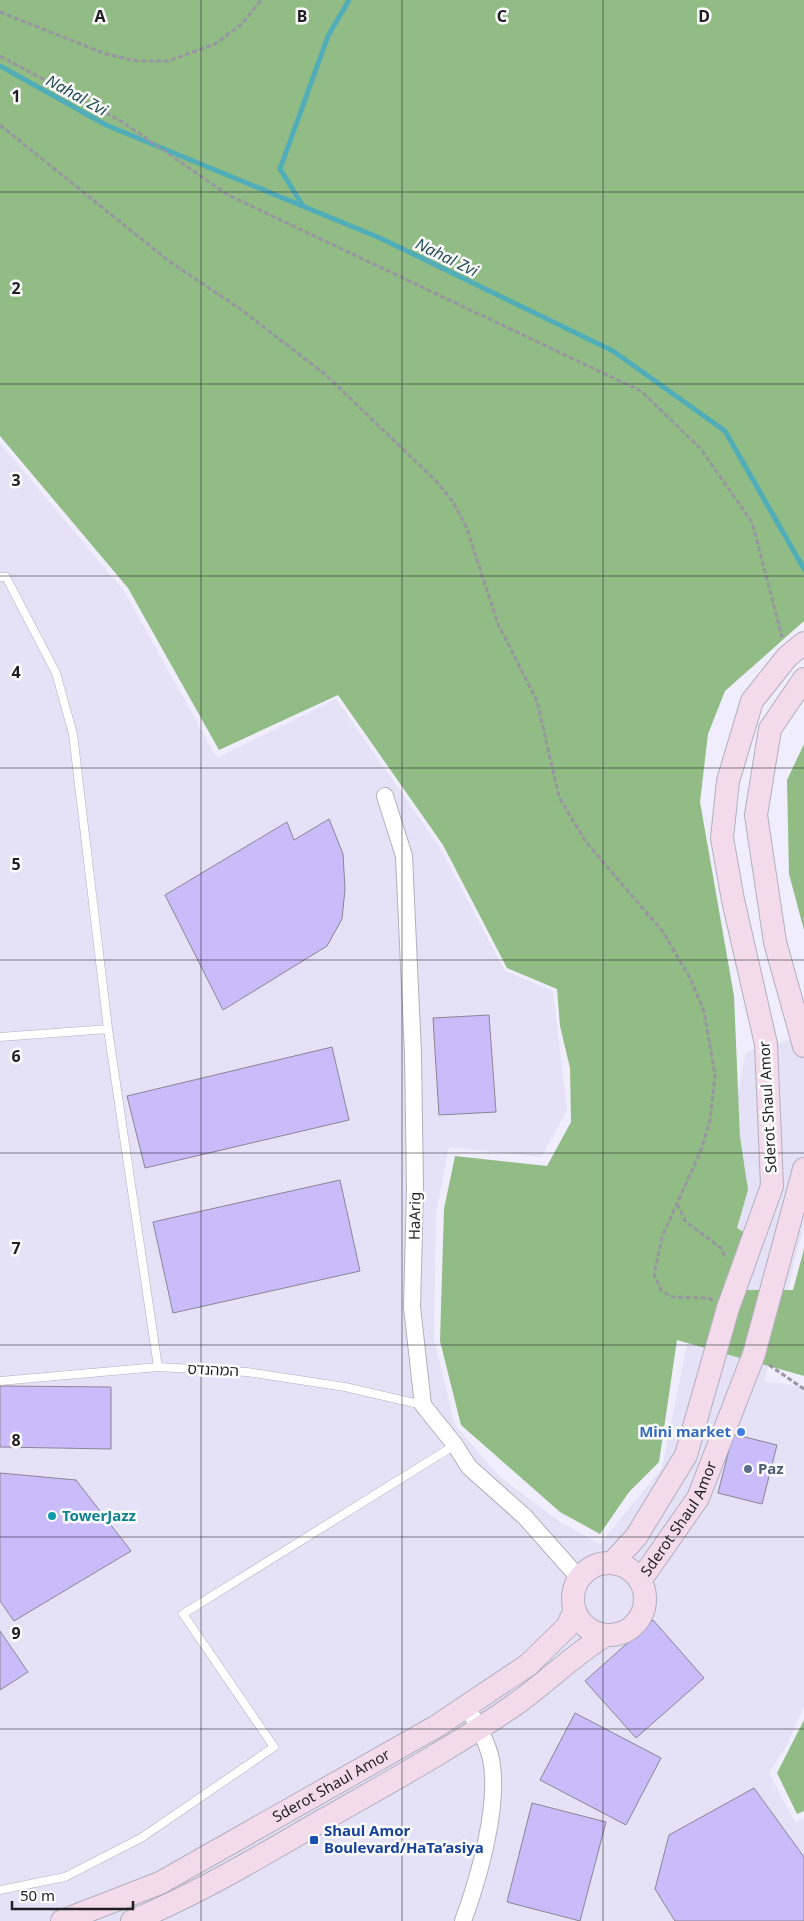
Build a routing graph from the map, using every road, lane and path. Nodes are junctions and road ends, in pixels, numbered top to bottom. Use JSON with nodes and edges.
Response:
{"nodes":[{"id":1,"x":261,"y":0,"type":"edge"},
{"id":2,"x":0,"y":12,"type":"edge"},
{"id":3,"x":0,"y":56,"type":"edge"},
{"id":4,"x":0,"y":125,"type":"edge"},
{"id":5,"x":0,"y":576,"type":"edge"},
{"id":6,"x":796,"y":650,"type":"edge"},
{"id":7,"x":804,"y":679,"type":"edge"},
{"id":8,"x":385,"y":796,"type":"dead end"},
{"id":9,"x":108,"y":1029,"type":"junction"},
{"id":10,"x":0,"y":1037,"type":"edge"},
{"id":11,"x":804,"y":1046,"type":"edge"},
{"id":12,"x":804,"y":1169,"type":"edge"},
{"id":13,"x":677,"y":1204,"type":"junction"},
{"id":14,"x":728,"y":1263,"type":"dead end"},
{"id":15,"x":728,"y":1308,"type":"junction"},
{"id":16,"x":754,"y":1354,"type":"junction"},
{"id":17,"x":158,"y":1367,"type":"junction"},
{"id":18,"x":0,"y":1381,"type":"edge"},
{"id":19,"x":804,"y":1388,"type":"edge"},
{"id":20,"x":423,"y":1405,"type":"junction"},
{"id":21,"x":455,"y":1444,"type":"junction"},
{"id":22,"x":612,"y":1563,"type":"junction"},
{"id":23,"x":579,"y":1578,"type":"junction"},
{"id":24,"x":640,"y":1580,"type":"junction"},
{"id":25,"x":574,"y":1612,"type":"junction"},
{"id":26,"x":606,"y":1635,"type":"junction"},
{"id":27,"x":467,"y":1707,"type":"junction"},
{"id":28,"x":479,"y":1729,"type":"junction"},
{"id":29,"x":0,"y":1890,"type":"edge"},
{"id":30,"x":62,"y":1921,"type":"edge"},
{"id":31,"x":132,"y":1921,"type":"edge"},
{"id":32,"x":463,"y":1921,"type":"edge"}],
"edges":[{"from":1,"to":2,"type":"path"},
{"from":3,"to":6,"type":"path"},
{"from":4,"to":13,"type":"path"},
{"from":5,"to":9,"type":"lane"},
{"from":6,"to":15,"type":"street","name":"Sderot Shaul Amor"},
{"from":7,"to":11,"type":"street"},
{"from":8,"to":20,"type":"street","name":"HaArig"},
{"from":9,"to":10,"type":"lane"},
{"from":9,"to":17,"type":"lane"},
{"from":12,"to":16,"type":"street","name":"Sderot Shaul Amor"},
{"from":13,"to":14,"type":"path"},
{"from":13,"to":15,"type":"path"},
{"from":15,"to":22,"type":"street","name":"Sderot Shaul Amor"},
{"from":16,"to":19,"type":"path"},
{"from":16,"to":24,"type":"street","name":"Sderot Shaul Amor"},
{"from":17,"to":18,"type":"lane","name":"המהנדס"},
{"from":17,"to":20,"type":"lane","name":"המהנדס"},
{"from":20,"to":21,"type":"street"},
{"from":21,"to":23,"type":"street"},
{"from":21,"to":29,"type":"lane"},
{"from":22,"to":23,"type":"street"},
{"from":22,"to":24,"type":"street"},
{"from":23,"to":25,"type":"street"},
{"from":24,"to":26,"type":"street"},
{"from":25,"to":26,"type":"street"},
{"from":25,"to":27,"type":"street","name":"Sderot Shaul Amor"},
{"from":26,"to":28,"type":"street","name":"Sderot Shaul Amor"},
{"from":27,"to":28,"type":"street"},
{"from":27,"to":30,"type":"street","name":"Sderot Shaul Amor"},
{"from":28,"to":31,"type":"street","name":"Sderot Shaul Amor"},
{"from":28,"to":32,"type":"street"}]}
